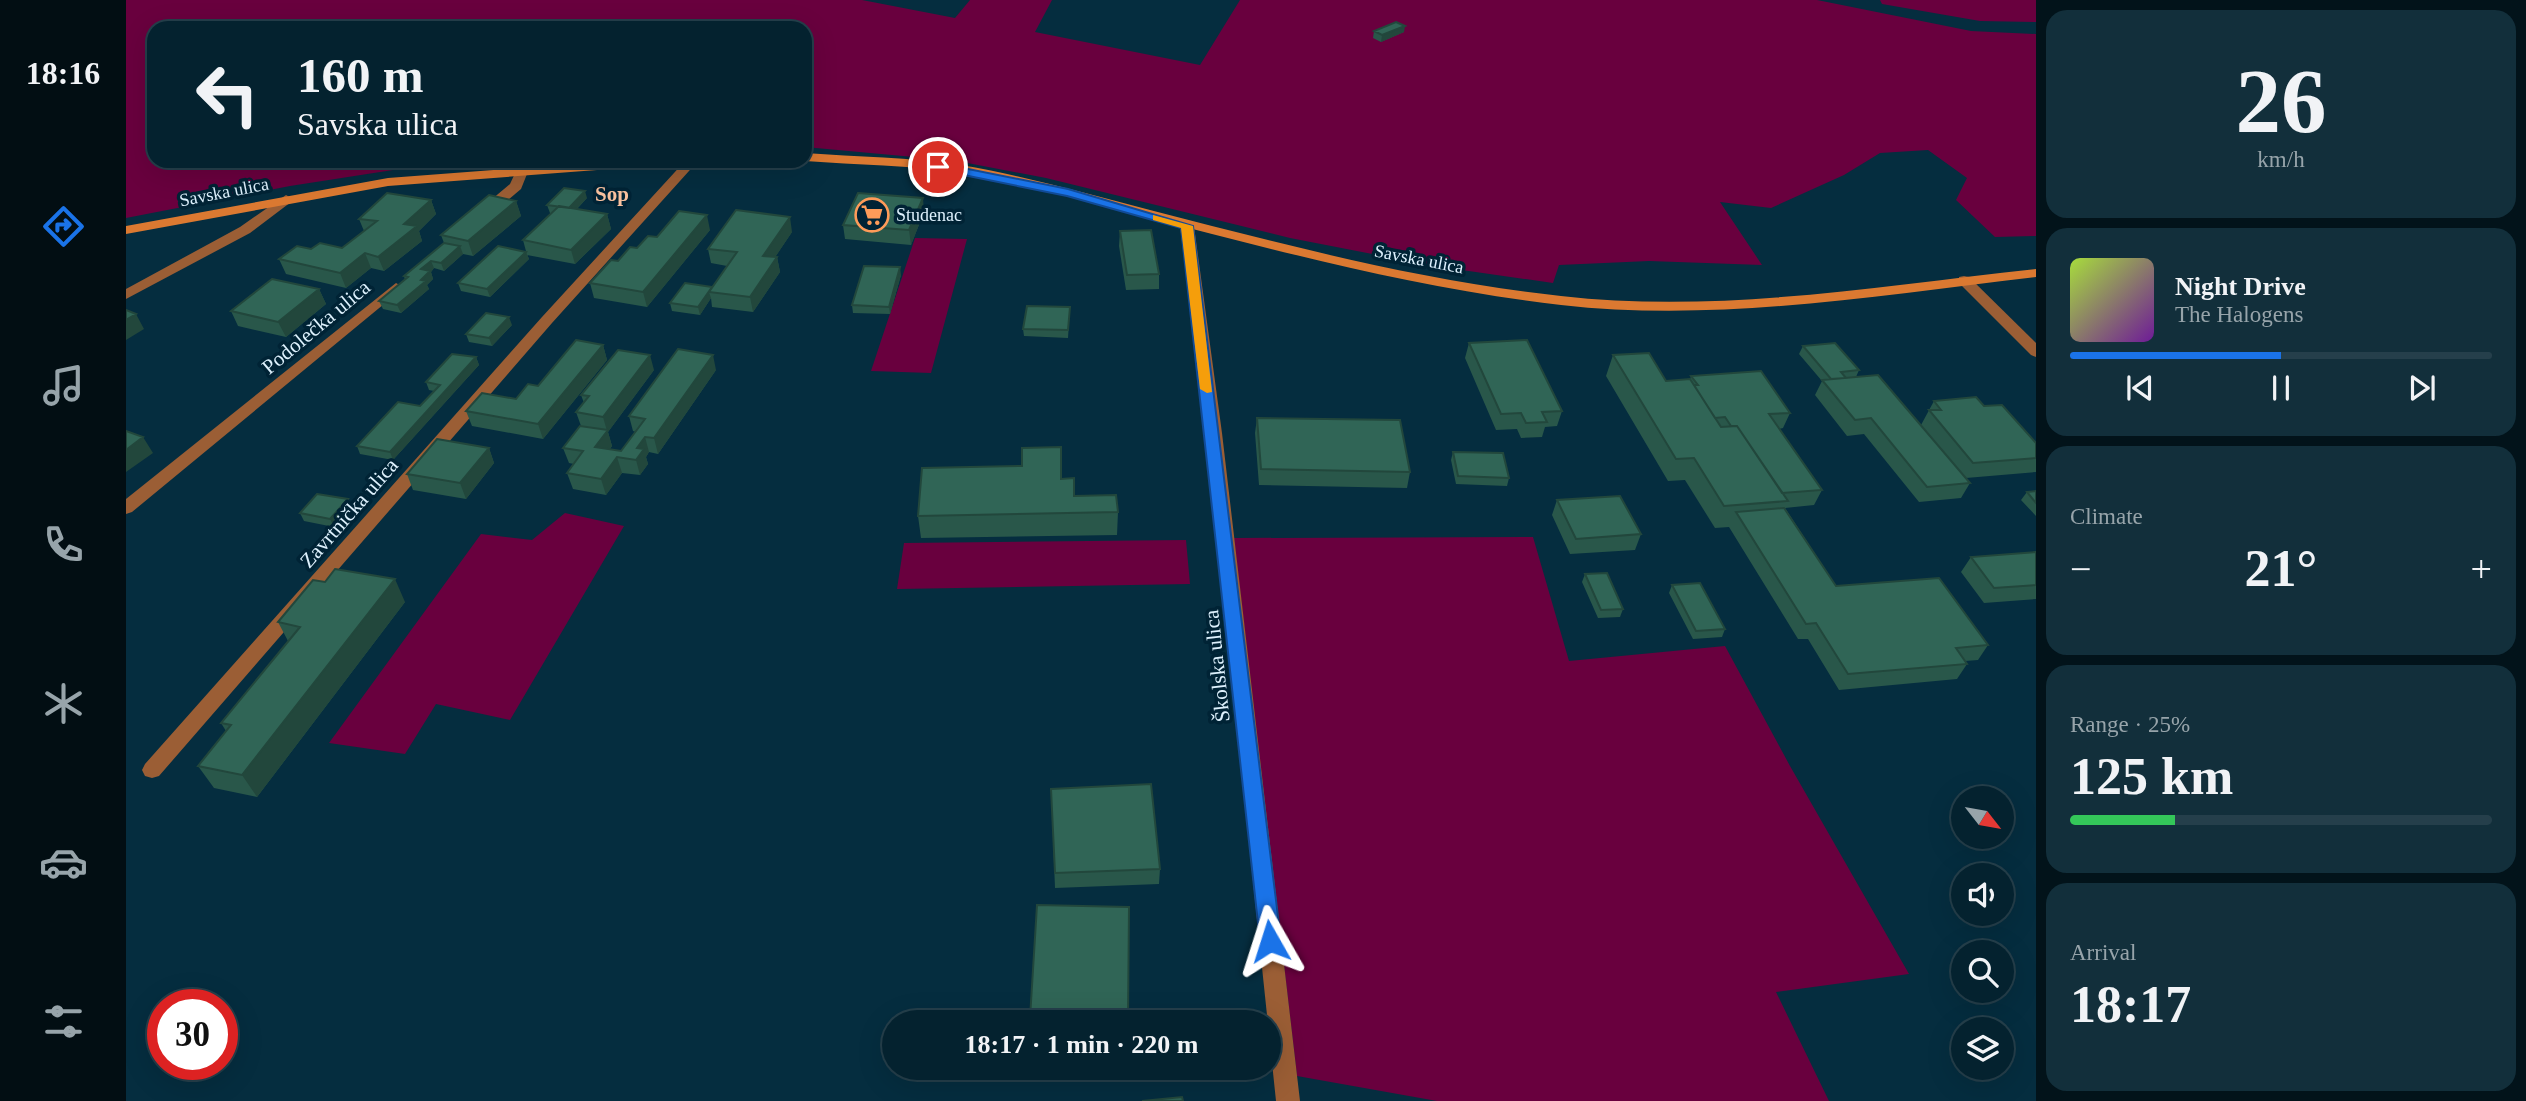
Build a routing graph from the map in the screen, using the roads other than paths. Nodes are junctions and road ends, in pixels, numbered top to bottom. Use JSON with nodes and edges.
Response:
{"nodes":[{"id":1,"x":812,"y":158,"type":"edge"},
{"id":2,"x":540,"y":168,"type":"edge"},
{"id":3,"x":686,"y":168,"type":"edge"},
{"id":4,"x":523,"y":169,"type":"junction"},
{"id":5,"x":286,"y":199,"type":"junction"},
{"id":6,"x":474,"y":221,"type":"edge"},
{"id":7,"x":1187,"y":226,"type":"junction"},
{"id":8,"x":126,"y":230,"type":"edge"},
{"id":9,"x":2036,"y":273,"type":"edge"},
{"id":10,"x":411,"y":275,"type":"edge"},
{"id":11,"x":1964,"y":280,"type":"junction"},
{"id":12,"x":126,"y":295,"type":"edge"},
{"id":13,"x":2036,"y":352,"type":"edge"},
{"id":14,"x":126,"y":508,"type":"edge"},
{"id":15,"x":152,"y":770,"type":"dead end"},
{"id":16,"x":1288,"y":1101,"type":"edge"}],
"edges":[{"from":1,"to":7,"type":"main road","name":"Savska ulica"},
{"from":2,"to":4,"type":"main road","name":"Savska ulica"},
{"from":3,"to":15,"type":"street","name":"Zavrtnička ulica"},
{"from":4,"to":5,"type":"main road","name":"Savska ulica"},
{"from":4,"to":6,"type":"street"},
{"from":5,"to":8,"type":"main road","name":"Savska ulica"},
{"from":5,"to":12,"type":"street"},
{"from":7,"to":11,"type":"main road","name":"Savska ulica"},
{"from":7,"to":16,"type":"street","name":"Školska ulica"},
{"from":9,"to":11,"type":"main road","name":"Savska ulica"},
{"from":10,"to":14,"type":"street","name":"Podolečka ulica"},
{"from":11,"to":13,"type":"street"}]}
